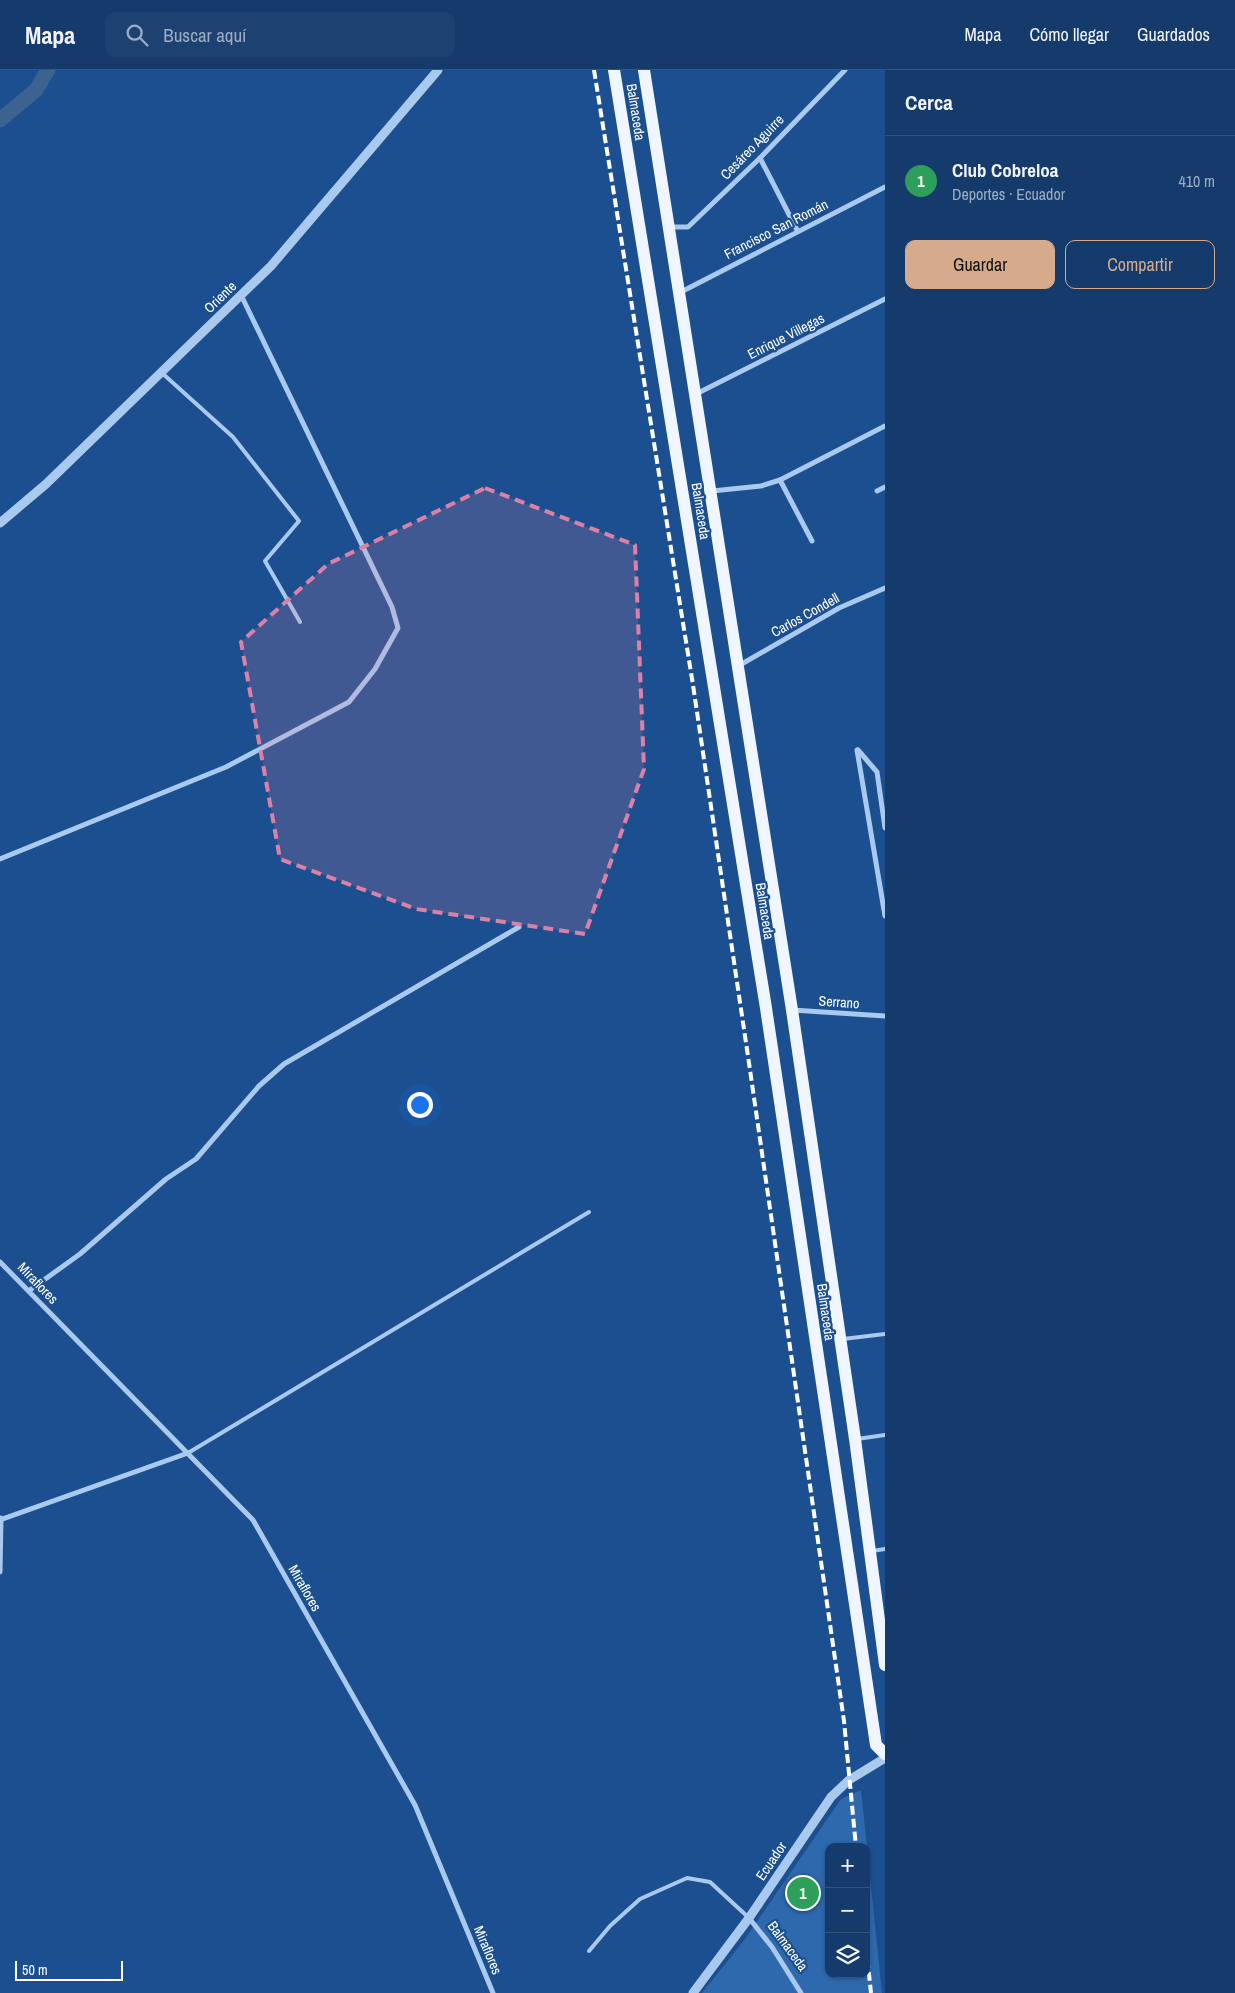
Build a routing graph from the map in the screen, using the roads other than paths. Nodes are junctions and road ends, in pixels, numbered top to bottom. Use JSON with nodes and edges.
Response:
{"nodes":[{"id":1,"x":438,"y":70,"type":"edge"},
{"id":2,"x":614,"y":70,"type":"edge"},
{"id":3,"x":644,"y":70,"type":"edge"},
{"id":4,"x":845,"y":70,"type":"edge"},
{"id":5,"x":760,"y":158,"type":"junction"},
{"id":6,"x":885,"y":187,"type":"edge"},
{"id":7,"x":670,"y":228,"type":"junction"},
{"id":8,"x":796,"y":230,"type":"junction"},
{"id":9,"x":679,"y":293,"type":"junction"},
{"id":10,"x":241,"y":295,"type":"junction"},
{"id":11,"x":885,"y":299,"type":"edge"},
{"id":12,"x":162,"y":373,"type":"junction"},
{"id":13,"x":696,"y":394,"type":"junction"},
{"id":14,"x":885,"y":426,"type":"edge"},
{"id":15,"x":780,"y":480,"type":"junction"},
{"id":16,"x":885,"y":487,"type":"edge"},
{"id":17,"x":711,"y":491,"type":"junction"},
{"id":18,"x":877,"y":491,"type":"dead end"},
{"id":19,"x":0,"y":523,"type":"edge"},
{"id":20,"x":812,"y":541,"type":"dead end"},
{"id":21,"x":885,"y":588,"type":"edge"},
{"id":22,"x":300,"y":622,"type":"dead end"},
{"id":23,"x":737,"y":667,"type":"junction"},
{"id":24,"x":885,"y":828,"type":"edge"},
{"id":25,"x":0,"y":859,"type":"edge"},
{"id":26,"x":885,"y":882,"type":"edge"},
{"id":27,"x":880,"y":887,"type":"junction"},
{"id":28,"x":885,"y":916,"type":"edge"},
{"id":29,"x":518,"y":927,"type":"dead end"},
{"id":30,"x":792,"y":1010,"type":"junction"},
{"id":31,"x":885,"y":1016,"type":"edge"},
{"id":32,"x":589,"y":1212,"type":"dead end"},
{"id":33,"x":0,"y":1262,"type":"edge"},
{"id":34,"x":30,"y":1290,"type":"junction"},
{"id":35,"x":885,"y":1334,"type":"edge"},
{"id":36,"x":841,"y":1339,"type":"junction"},
{"id":37,"x":885,"y":1435,"type":"edge"},
{"id":38,"x":855,"y":1439,"type":"junction"},
{"id":39,"x":188,"y":1453,"type":"junction"},
{"id":40,"x":0,"y":1519,"type":"edge"},
{"id":41,"x":885,"y":1549,"type":"edge"},
{"id":42,"x":870,"y":1551,"type":"junction"},
{"id":43,"x":0,"y":1572,"type":"edge"},
{"id":44,"x":885,"y":1665,"type":"edge"},
{"id":45,"x":885,"y":1756,"type":"edge"},
{"id":46,"x":749,"y":1918,"type":"junction"},
{"id":47,"x":589,"y":1951,"type":"dead end"},
{"id":48,"x":494,"y":1993,"type":"edge"},
{"id":49,"x":693,"y":1993,"type":"edge"},
{"id":50,"x":801,"y":1993,"type":"edge"}],
"edges":[{"from":1,"to":10,"type":"street","name":"Oriente"},
{"from":2,"to":45,"type":"main road","name":"Balmaceda"},
{"from":3,"to":7,"type":"main road","name":"Balmaceda"},
{"from":4,"to":5,"type":"street","name":"Cesáreo Aguirre"},
{"from":5,"to":7,"type":"street","name":"Cesáreo Aguirre"},
{"from":5,"to":8,"type":"street"},
{"from":6,"to":8,"type":"street","name":"Francisco San Román"},
{"from":7,"to":9,"type":"main road","name":"Balmaceda"},
{"from":8,"to":9,"type":"street","name":"Francisco San Román"},
{"from":9,"to":13,"type":"main road","name":"Balmaceda"},
{"from":10,"to":12,"type":"street","name":"Oriente"},
{"from":10,"to":25,"type":"street"},
{"from":11,"to":13,"type":"street","name":"Enrique Villegas"},
{"from":12,"to":19,"type":"street","name":"Oriente"},
{"from":12,"to":22,"type":"lane"},
{"from":13,"to":17,"type":"main road","name":"Balmaceda"},
{"from":14,"to":15,"type":"street"},
{"from":15,"to":17,"type":"street"},
{"from":15,"to":20,"type":"street"},
{"from":16,"to":18,"type":"street"},
{"from":17,"to":23,"type":"main road","name":"Balmaceda"},
{"from":21,"to":23,"type":"street","name":"Carlos Condell"},
{"from":23,"to":30,"type":"main road","name":"Balmaceda"},
{"from":24,"to":27,"type":"street"},
{"from":26,"to":27,"type":"street"},
{"from":27,"to":28,"type":"street"},
{"from":29,"to":34,"type":"street"},
{"from":30,"to":31,"type":"street","name":"Serrano"},
{"from":30,"to":36,"type":"main road","name":"Balmaceda"},
{"from":32,"to":39,"type":"lane"},
{"from":33,"to":34,"type":"street","name":"Miraflores"},
{"from":34,"to":39,"type":"street","name":"Miraflores"},
{"from":35,"to":36,"type":"lane"},
{"from":36,"to":38,"type":"main road","name":"Balmaceda"},
{"from":37,"to":38,"type":"lane"},
{"from":38,"to":42,"type":"main road","name":"Balmaceda"},
{"from":39,"to":40,"type":"street"},
{"from":39,"to":48,"type":"street","name":"Miraflores"},
{"from":40,"to":43,"type":"street"},
{"from":41,"to":42,"type":"lane"},
{"from":42,"to":44,"type":"main road","name":"Balmaceda"},
{"from":45,"to":46,"type":"street","name":"Ecuador"},
{"from":46,"to":47,"type":"lane"},
{"from":46,"to":49,"type":"street","name":"Ecuador"},
{"from":46,"to":50,"type":"street","name":"Balmaceda"}]}
